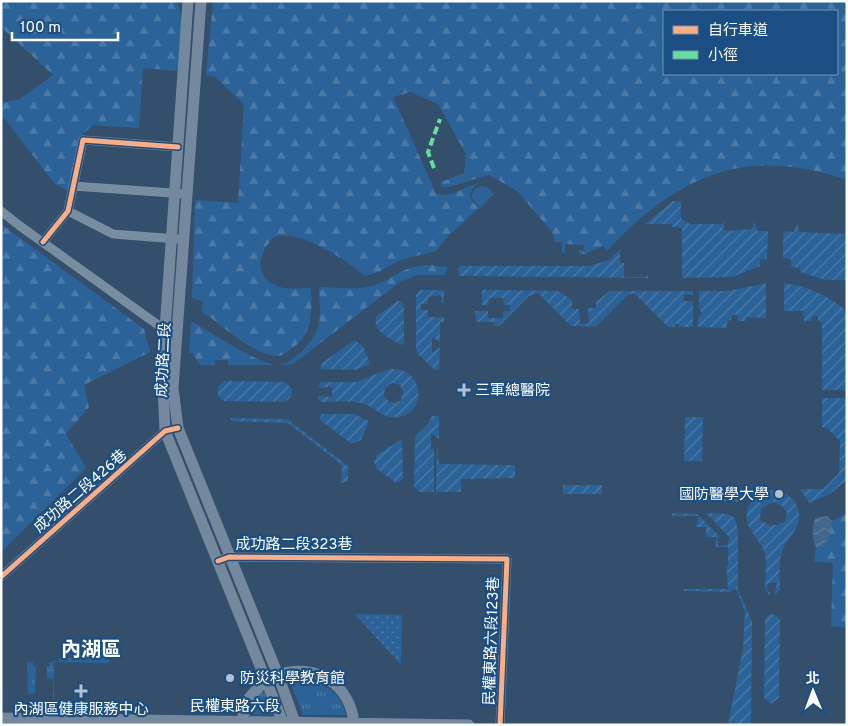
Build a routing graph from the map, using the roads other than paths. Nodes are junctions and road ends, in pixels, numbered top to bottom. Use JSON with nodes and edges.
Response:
{"nodes":[{"id":1,"x":188,"y":1,"type":"edge"},
{"id":2,"x":200,"y":3,"type":"edge"},
{"id":3,"x":178,"y":146,"type":"junction"},
{"id":4,"x":73,"y":186,"type":"junction"},
{"id":5,"x":180,"y":193,"type":"junction"},
{"id":6,"x":1,"y":211,"type":"edge"},
{"id":7,"x":68,"y":211,"type":"junction"},
{"id":8,"x":179,"y":239,"type":"junction"},
{"id":9,"x":43,"y":242,"type":"junction"},
{"id":10,"x":165,"y":330,"type":"junction"},
{"id":11,"x":178,"y":428,"type":"junction"},
{"id":12,"x":165,"y":431,"type":"junction"},
{"id":13,"x":223,"y":559,"type":"junction"},
{"id":14,"x":507,"y":559,"type":"joint"},
{"id":15,"x":1,"y":577,"type":"edge"},
{"id":16,"x":278,"y":675,"type":"junction"},
{"id":17,"x":266,"y":680,"type":"junction"},
{"id":18,"x":1,"y":718,"type":"edge"},
{"id":19,"x":240,"y":722,"type":"junction"},
{"id":20,"x":283,"y":723,"type":"edge"},
{"id":21,"x":296,"y":723,"type":"edge"},
{"id":22,"x":354,"y":723,"type":"junction"},
{"id":23,"x":469,"y":725,"type":"edge"},
{"id":24,"x":500,"y":725,"type":"edge"}],
"edges":[{"from":1,"to":3,"type":"main road","name":"成功路二段"},
{"from":2,"to":5,"type":"main road","name":"成功路二段"},
{"from":3,"to":4,"type":"street"},
{"from":3,"to":5,"type":"main road","name":"成功路二段"},
{"from":4,"to":5,"type":"street"},
{"from":4,"to":7,"type":"street"},
{"from":5,"to":8,"type":"main road","name":"成功路二段"},
{"from":6,"to":9,"type":"street"},
{"from":7,"to":8,"type":"street"},
{"from":7,"to":9,"type":"street"},
{"from":8,"to":10,"type":"main road","name":"成功路二段"},
{"from":8,"to":11,"type":"main road","name":"成功路二段"},
{"from":9,"to":10,"type":"street"},
{"from":10,"to":12,"type":"main road","name":"成功路二段"},
{"from":11,"to":12,"type":"street","name":"成功路二段426巷"},
{"from":11,"to":13,"type":"main road","name":"成功路二段"},
{"from":12,"to":13,"type":"main road","name":"成功路二段"},
{"from":12,"to":15,"type":"street","name":"成功路二段426巷"},
{"from":13,"to":14,"type":"street","name":"成功路二段323巷"},
{"from":13,"to":16,"type":"main road","name":"成功路二段"},
{"from":13,"to":17,"type":"main road","name":"成功路二段"},
{"from":14,"to":24,"type":"street","name":"民權東路六段123巷"},
{"from":16,"to":21,"type":"main road","name":"成功路二段"},
{"from":16,"to":22,"type":"main road"},
{"from":17,"to":19,"type":"main road"},
{"from":17,"to":20,"type":"main road","name":"成功路二段"},
{"from":18,"to":19,"type":"main road","name":"民權東路六段"},
{"from":19,"to":20,"type":"main road","name":"民權東路六段"},
{"from":20,"to":21,"type":"main road","name":"民權東路六段"},
{"from":21,"to":22,"type":"main road","name":"民權東路六段"},
{"from":22,"to":23,"type":"main road","name":"民權東路六段"}]}
